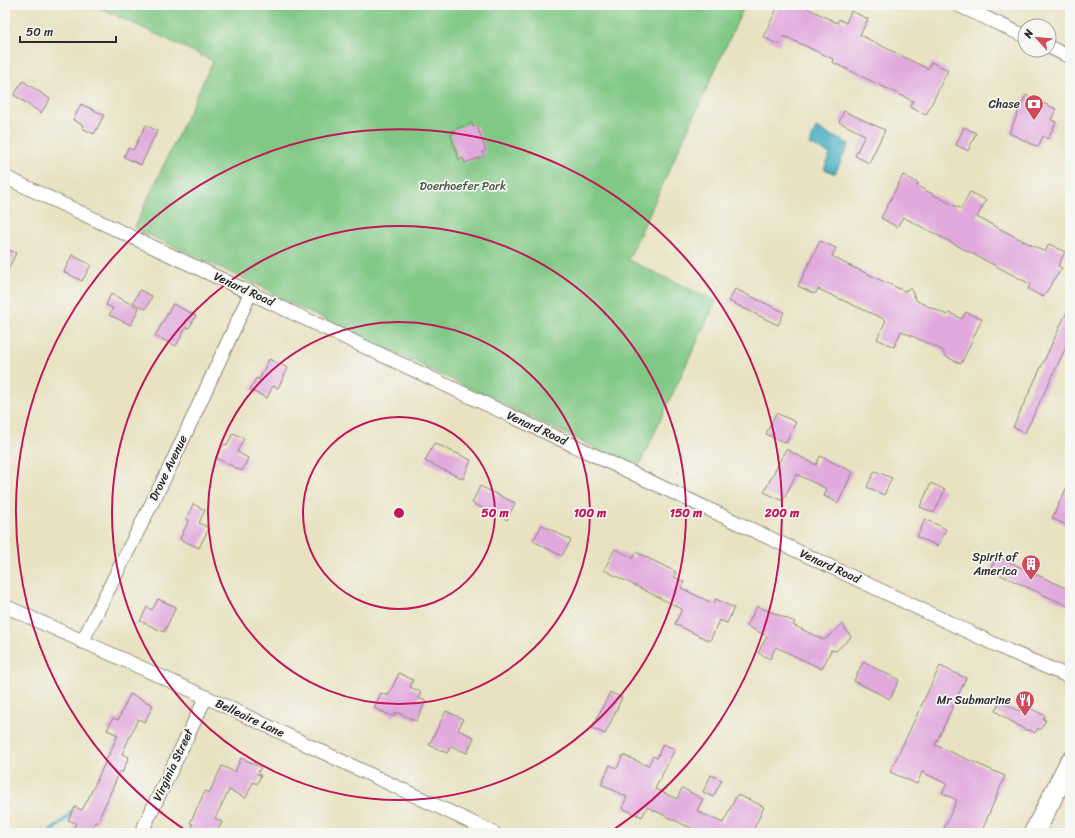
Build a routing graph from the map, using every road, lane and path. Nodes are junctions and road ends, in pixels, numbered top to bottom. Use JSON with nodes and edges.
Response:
{"nodes":[{"id":1,"x":958,"y":5,"type":"edge"},
{"id":2,"x":1017,"y":32,"type":"edge"},
{"id":3,"x":1057,"y":51,"type":"edge"},
{"id":4,"x":1070,"y":57,"type":"edge"},
{"id":5,"x":5,"y":177,"type":"edge"},
{"id":6,"x":251,"y":292,"type":"junction"},
{"id":7,"x":5,"y":606,"type":"edge"},
{"id":8,"x":82,"y":642,"type":"junction"},
{"id":9,"x":1070,"y":676,"type":"edge"},
{"id":10,"x":206,"y":697,"type":"junction"},
{"id":11,"x":1070,"y":762,"type":"edge"},
{"id":12,"x":141,"y":833,"type":"edge"},
{"id":13,"x":494,"y":833,"type":"edge"},
{"id":14,"x":1034,"y":833,"type":"edge"}],
"edges":[{"from":1,"to":2,"type":"street"},
{"from":3,"to":4,"type":"street"},
{"from":5,"to":6,"type":"street","name":"Venard Road"},
{"from":6,"to":8,"type":"street","name":"Drove Avenue"},
{"from":6,"to":9,"type":"street","name":"Venard Road"},
{"from":7,"to":8,"type":"street","name":"Belleaire Lane"},
{"from":8,"to":10,"type":"street","name":"Belleaire Lane"},
{"from":10,"to":12,"type":"street","name":"Virginia Street"},
{"from":10,"to":13,"type":"street","name":"Belleaire Lane"},
{"from":11,"to":14,"type":"main road"}]}
